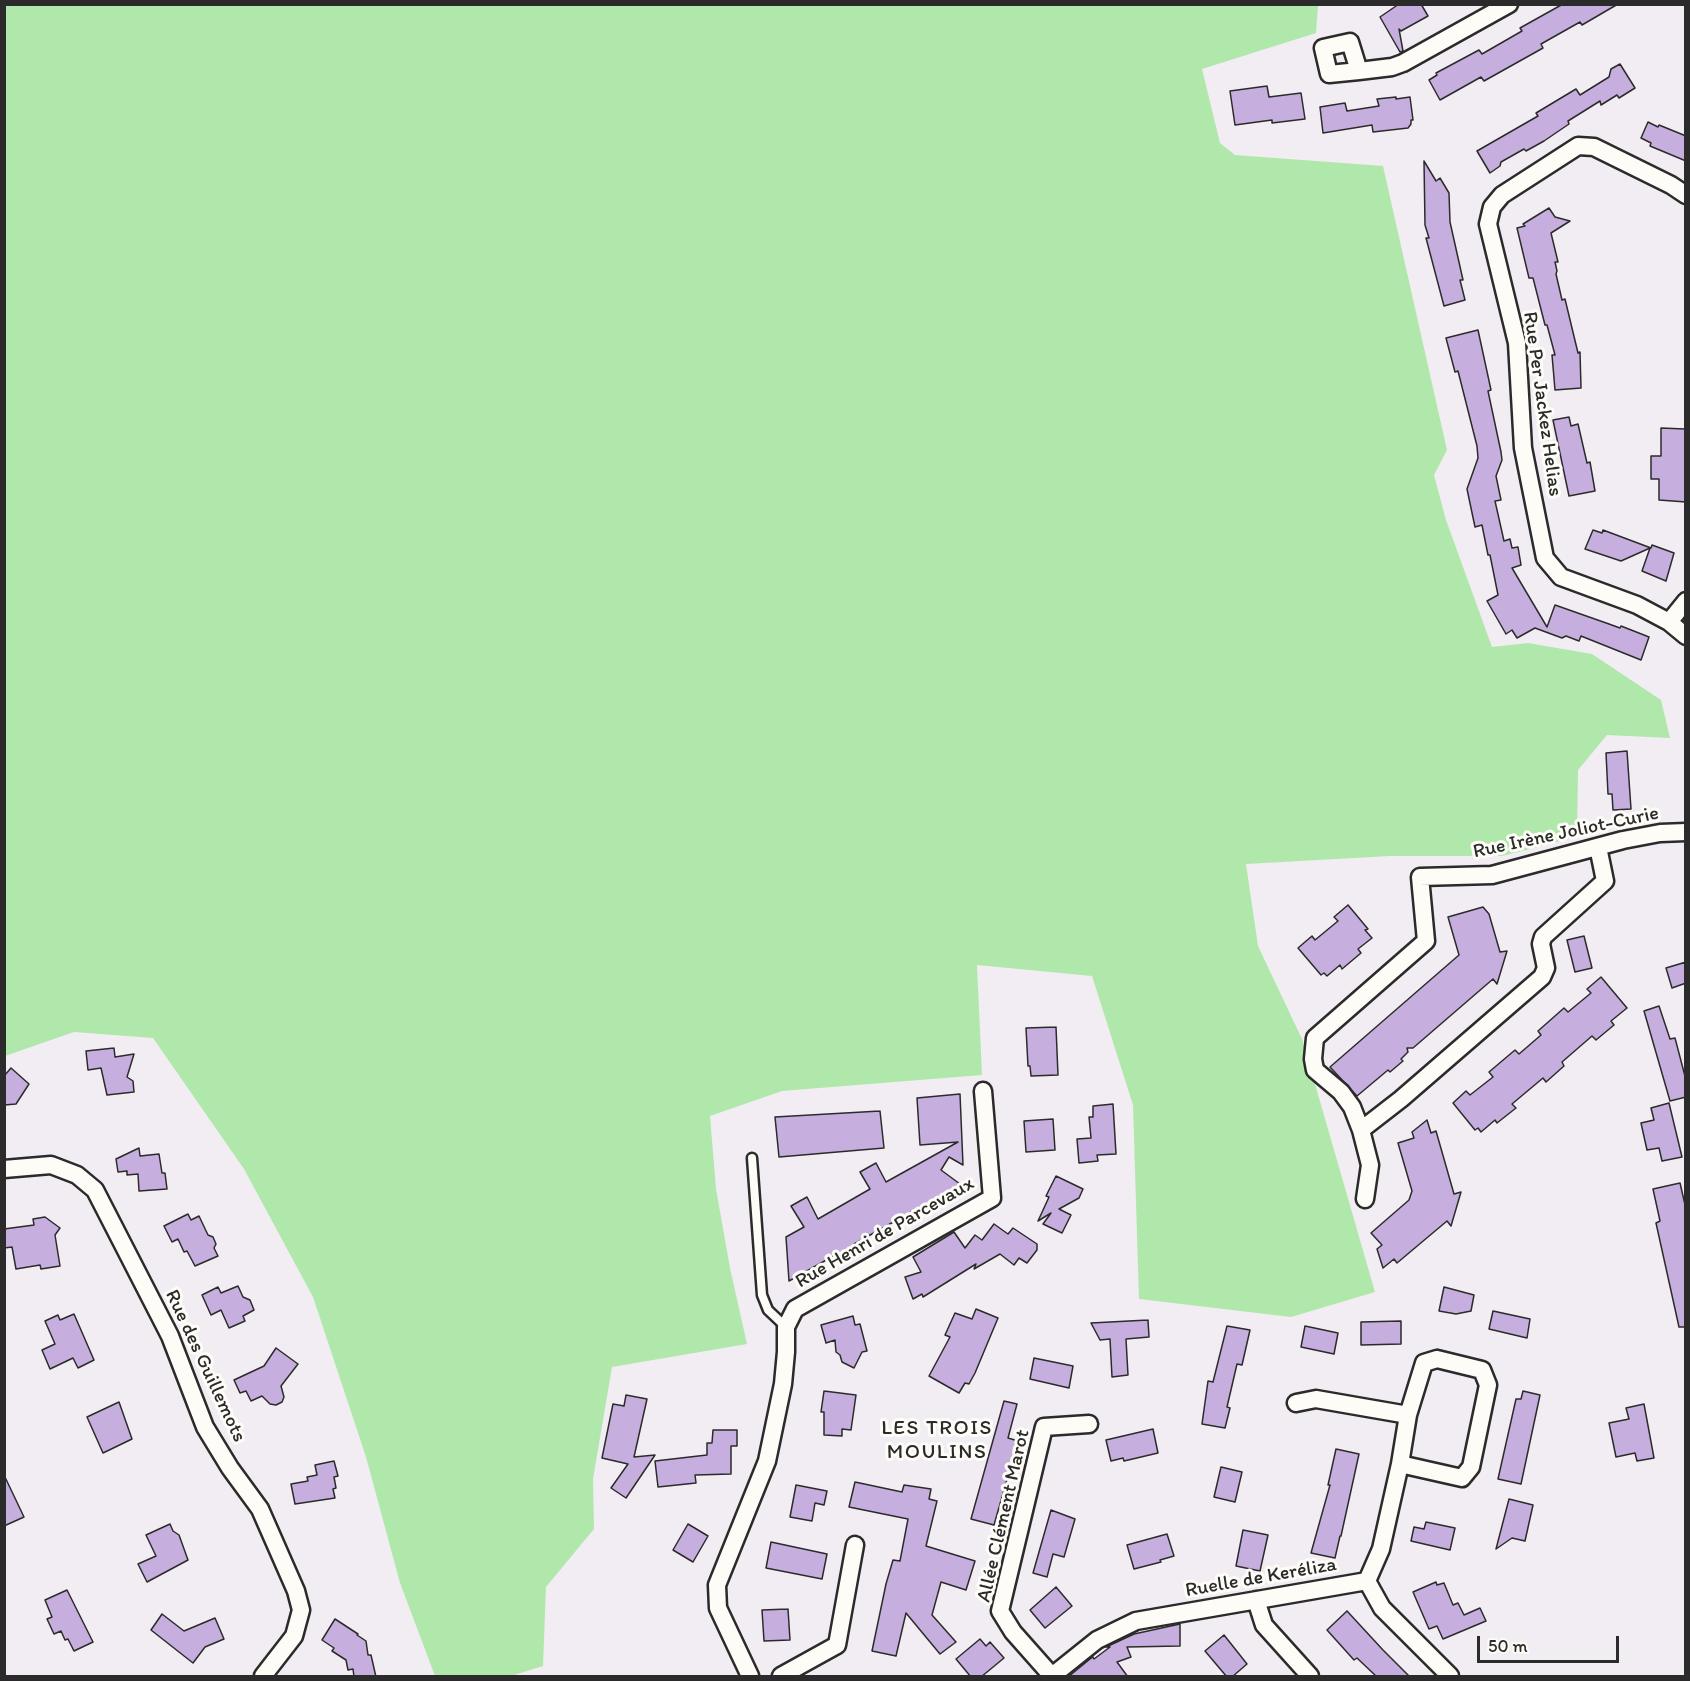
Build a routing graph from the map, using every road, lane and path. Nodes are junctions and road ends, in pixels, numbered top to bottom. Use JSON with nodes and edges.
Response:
{"nodes":[{"id":1,"x":1509,"y":4,"type":"edge"},
{"id":2,"x":1359,"y":71,"type":"dead end"},
{"id":3,"x":1686,"y":195,"type":"edge"},
{"id":4,"x":1686,"y":601,"type":"edge"},
{"id":5,"x":1669,"y":622,"type":"junction"},
{"id":6,"x":1686,"y":636,"type":"edge"},
{"id":7,"x":1686,"y":832,"type":"edge"},
{"id":8,"x":1598,"y":847,"type":"junction"},
{"id":9,"x":983,"y":1091,"type":"dead end"},
{"id":10,"x":1361,"y":1130,"type":"junction"},
{"id":11,"x":752,"y":1158,"type":"dead end"},
{"id":12,"x":4,"y":1169,"type":"edge"},
{"id":13,"x":1365,"y":1199,"type":"dead end"},
{"id":14,"x":786,"y":1327,"type":"junction"},
{"id":15,"x":1296,"y":1403,"type":"dead end"},
{"id":16,"x":1408,"y":1414,"type":"junction"},
{"id":17,"x":1089,"y":1424,"type":"dead end"},
{"id":18,"x":1400,"y":1464,"type":"junction"},
{"id":19,"x":855,"y":1545,"type":"dead end"},
{"id":20,"x":1367,"y":1581,"type":"junction"},
{"id":21,"x":1256,"y":1600,"type":"junction"},
{"id":22,"x":1052,"y":1676,"type":"edge"},
{"id":23,"x":263,"y":1677,"type":"edge"},
{"id":24,"x":750,"y":1677,"type":"edge"},
{"id":25,"x":781,"y":1677,"type":"edge"},
{"id":26,"x":1310,"y":1677,"type":"edge"},
{"id":27,"x":1450,"y":1677,"type":"edge"}],
"edges":[{"from":1,"to":2,"type":"street"},
{"from":3,"to":5,"type":"street","name":"Rue Per Jackez Helias"},
{"from":4,"to":5,"type":"street"},
{"from":5,"to":6,"type":"street","name":"Rue Per Jackez Helias"},
{"from":7,"to":8,"type":"street","name":"Rue Irène Joliot-Curie"},
{"from":8,"to":10,"type":"street"},
{"from":8,"to":10,"type":"street","name":"Rue Irène Joliot-Curie"},
{"from":9,"to":14,"type":"street","name":"Rue Henri de Parcevaux"},
{"from":10,"to":13,"type":"street"},
{"from":11,"to":14,"type":"lane"},
{"from":12,"to":23,"type":"street","name":"Rue des Guillemots"},
{"from":14,"to":24,"type":"street"},
{"from":15,"to":16,"type":"street"},
{"from":16,"to":18,"type":"street"},
{"from":16,"to":18,"type":"street"},
{"from":17,"to":22,"type":"street","name":"Allée Clément Marot"},
{"from":18,"to":20,"type":"street"},
{"from":19,"to":25,"type":"street"},
{"from":20,"to":21,"type":"street","name":"Ruelle de Keréliza"},
{"from":20,"to":27,"type":"street","name":"Ruelle de Keréliza"},
{"from":21,"to":22,"type":"street","name":"Ruelle de Keréliza"},
{"from":21,"to":26,"type":"street"}]}
